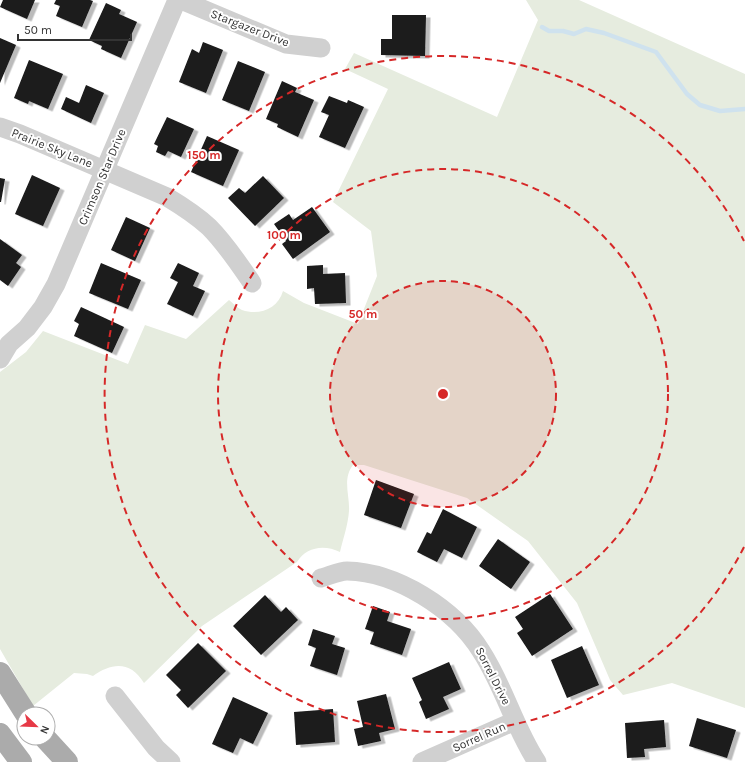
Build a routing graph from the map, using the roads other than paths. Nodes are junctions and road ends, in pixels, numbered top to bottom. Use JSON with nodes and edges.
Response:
{"nodes":[{"id":1,"x":177,"y":0,"type":"edge"},
{"id":2,"x":181,"y":0,"type":"edge"},
{"id":3,"x":321,"y":48,"type":"dead end"},
{"id":4,"x":0,"y":127,"type":"edge"},
{"id":5,"x":105,"y":170,"type":"junction"},
{"id":6,"x":252,"y":284,"type":"dead end"},
{"id":7,"x":3,"y":349,"type":"edge"},
{"id":8,"x":320,"y":578,"type":"dead end"},
{"id":9,"x":0,"y":673,"type":"edge"},
{"id":10,"x":115,"y":696,"type":"dead end"},
{"id":11,"x":21,"y":706,"type":"edge"},
{"id":12,"x":515,"y":721,"type":"junction"},
{"id":13,"x":0,"y":734,"type":"edge"},
{"id":14,"x":52,"y":746,"type":"edge"},
{"id":15,"x":21,"y":762,"type":"edge"},
{"id":16,"x":66,"y":762,"type":"edge"},
{"id":17,"x":171,"y":762,"type":"edge"},
{"id":18,"x":422,"y":762,"type":"edge"},
{"id":19,"x":537,"y":762,"type":"edge"}],
"edges":[{"from":1,"to":5,"type":"street","name":"Crimson Star Drive"},
{"from":2,"to":3,"type":"street","name":"Stargazer Drive"},
{"from":4,"to":5,"type":"street","name":"Prairie Sky Lane"},
{"from":5,"to":6,"type":"street","name":"Prairie Sky Lane"},
{"from":5,"to":7,"type":"street","name":"Crimson Star Drive"},
{"from":8,"to":12,"type":"street","name":"Sorrel Drive"},
{"from":9,"to":11,"type":"main road"},
{"from":10,"to":17,"type":"street"},
{"from":12,"to":18,"type":"street","name":"Sorrel Run"},
{"from":12,"to":19,"type":"street","name":"Sorrel Drive"},
{"from":13,"to":15,"type":"main road"},
{"from":14,"to":16,"type":"main road"}]}
